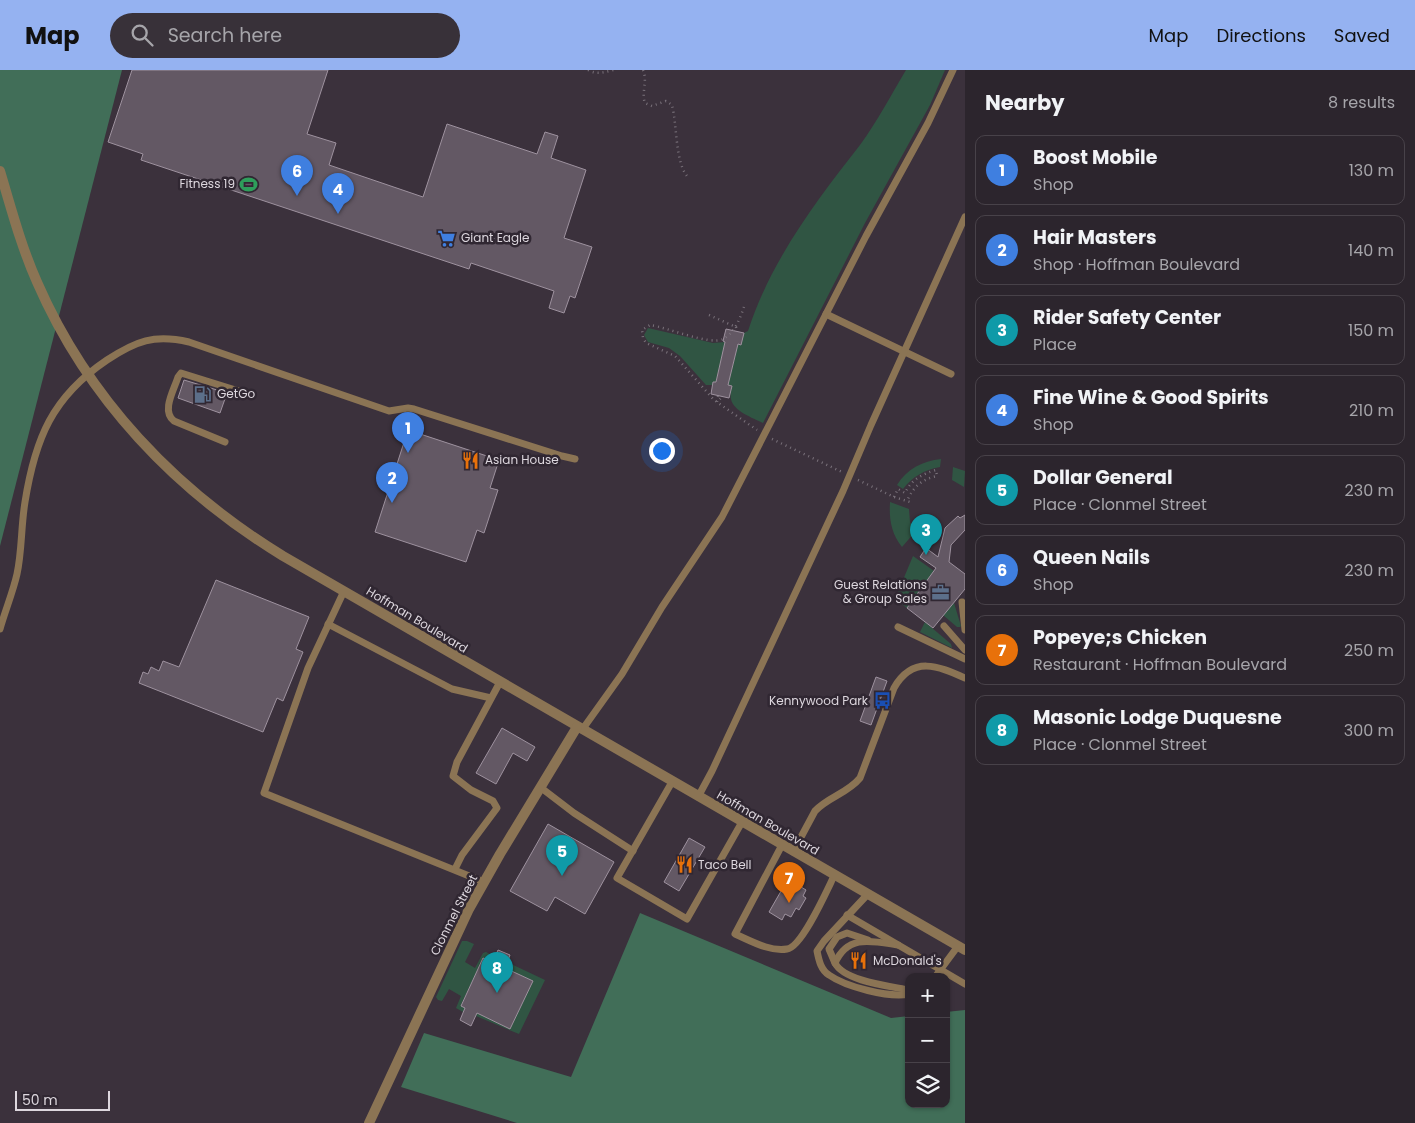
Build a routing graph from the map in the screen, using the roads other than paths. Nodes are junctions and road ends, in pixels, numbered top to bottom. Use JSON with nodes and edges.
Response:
{"nodes":[{"id":1,"x":952,"y":70,"type":"edge"},
{"id":2,"x":0,"y":171,"type":"edge"},
{"id":3,"x":965,"y":216,"type":"edge"},
{"id":4,"x":826,"y":314,"type":"junction"},
{"id":5,"x":904,"y":352,"type":"junction"},
{"id":6,"x":88,"y":373,"type":"junction"},
{"id":7,"x":951,"y":374,"type":"dead end"},
{"id":8,"x":242,"y":392,"type":"dead end"},
{"id":9,"x":225,"y":442,"type":"dead end"},
{"id":10,"x":575,"y":459,"type":"dead end"},
{"id":11,"x":344,"y":591,"type":"junction"},
{"id":12,"x":962,"y":602,"type":"dead end"},
{"id":13,"x":328,"y":624,"type":"junction"},
{"id":14,"x":944,"y":626,"type":"dead end"},
{"id":15,"x":898,"y":627,"type":"dead end"},
{"id":16,"x":0,"y":629,"type":"edge"},
{"id":17,"x":965,"y":630,"type":"edge"},
{"id":18,"x":965,"y":650,"type":"edge"},
{"id":19,"x":965,"y":659,"type":"edge"},
{"id":20,"x":965,"y":678,"type":"edge"},
{"id":21,"x":500,"y":682,"type":"junction"},
{"id":22,"x":491,"y":698,"type":"junction"},
{"id":23,"x":580,"y":729,"type":"junction"},
{"id":24,"x":672,"y":782,"type":"junction"},
{"id":25,"x":540,"y":787,"type":"junction"},
{"id":26,"x":698,"y":797,"type":"junction"},
{"id":27,"x":742,"y":822,"type":"junction"},
{"id":28,"x":782,"y":845,"type":"junction"},
{"id":29,"x":633,"y":851,"type":"junction"},
{"id":30,"x":794,"y":852,"type":"junction"},
{"id":31,"x":455,"y":869,"type":"junction"},
{"id":32,"x":834,"y":876,"type":"junction"},
{"id":33,"x":484,"y":882,"type":"junction"},
{"id":34,"x":867,"y":895,"type":"junction"},
{"id":35,"x":847,"y":915,"type":"junction"},
{"id":36,"x":869,"y":940,"type":"junction"},
{"id":37,"x":898,"y":945,"type":"junction"},
{"id":38,"x":961,"y":948,"type":"edge"},
{"id":39,"x":835,"y":963,"type":"junction"},
{"id":40,"x":941,"y":970,"type":"junction"},
{"id":41,"x":938,"y":973,"type":"edge"},
{"id":42,"x":965,"y":984,"type":"edge"},
{"id":43,"x":905,"y":989,"type":"edge"},
{"id":44,"x":905,"y":994,"type":"edge"},
{"id":45,"x":369,"y":1123,"type":"edge"}],
"edges":[{"from":1,"to":4,"type":"lane"},
{"from":2,"to":6,"type":"street","name":"Hoffman Boulevard"},
{"from":3,"to":5,"type":"lane"},
{"from":4,"to":5,"type":"lane"},
{"from":4,"to":23,"type":"lane"},
{"from":5,"to":7,"type":"lane"},
{"from":5,"to":26,"type":"lane"},
{"from":6,"to":10,"type":"lane"},
{"from":6,"to":11,"type":"street","name":"Hoffman Boulevard"},
{"from":6,"to":16,"type":"lane"},
{"from":8,"to":9,"type":"lane"},
{"from":11,"to":13,"type":"lane"},
{"from":11,"to":21,"type":"street","name":"Hoffman Boulevard"},
{"from":12,"to":17,"type":"lane"},
{"from":13,"to":22,"type":"lane"},
{"from":13,"to":31,"type":"lane"},
{"from":14,"to":18,"type":"lane"},
{"from":15,"to":19,"type":"lane"},
{"from":20,"to":30,"type":"lane"},
{"from":21,"to":22,"type":"lane"},
{"from":21,"to":23,"type":"street","name":"Hoffman Boulevard"},
{"from":22,"to":31,"type":"lane"},
{"from":23,"to":24,"type":"street","name":"Hoffman Boulevard"},
{"from":23,"to":25,"type":"street","name":"Clonmel Street"},
{"from":24,"to":26,"type":"street","name":"Hoffman Boulevard"},
{"from":24,"to":29,"type":"lane"},
{"from":25,"to":29,"type":"lane"},
{"from":25,"to":33,"type":"street","name":"Clonmel Street"},
{"from":26,"to":27,"type":"street","name":"Hoffman Boulevard"},
{"from":27,"to":28,"type":"street","name":"Hoffman Boulevard"},
{"from":27,"to":29,"type":"lane"},
{"from":28,"to":30,"type":"street","name":"Hoffman Boulevard"},
{"from":28,"to":32,"type":"lane"},
{"from":30,"to":32,"type":"street","name":"Hoffman Boulevard"},
{"from":31,"to":33,"type":"lane"},
{"from":32,"to":34,"type":"street","name":"Hoffman Boulevard"},
{"from":33,"to":45,"type":"street","name":"Clonmel Street"},
{"from":34,"to":35,"type":"lane"},
{"from":34,"to":38,"type":"street","name":"Hoffman Boulevard"},
{"from":35,"to":37,"type":"lane"},
{"from":35,"to":44,"type":"lane"},
{"from":36,"to":37,"type":"lane"},
{"from":36,"to":39,"type":"lane"},
{"from":36,"to":39,"type":"lane"},
{"from":37,"to":40,"type":"lane"},
{"from":38,"to":40,"type":"lane"},
{"from":39,"to":43,"type":"lane"},
{"from":40,"to":41,"type":"lane"},
{"from":40,"to":42,"type":"lane"}]}
